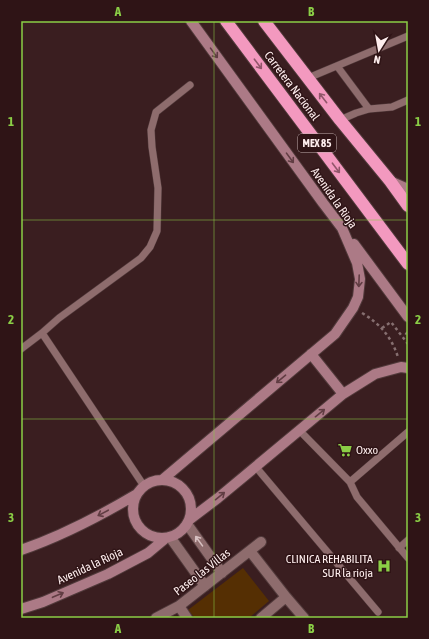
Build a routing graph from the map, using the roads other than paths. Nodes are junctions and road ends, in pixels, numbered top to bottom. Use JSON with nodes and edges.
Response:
{"nodes":[{"id":1,"x":191,"y":21,"type":"edge"},
{"id":2,"x":226,"y":21,"type":"edge"},
{"id":3,"x":264,"y":21,"type":"edge"},
{"id":4,"x":408,"y":36,"type":"edge"},
{"id":5,"x":337,"y":66,"type":"junction"},
{"id":6,"x":308,"y":78,"type":"junction"},
{"id":7,"x":190,"y":85,"type":"dead end"},
{"id":8,"x":408,"y":100,"type":"edge"},
{"id":9,"x":369,"y":108,"type":"junction"},
{"id":10,"x":340,"y":120,"type":"junction"},
{"id":11,"x":390,"y":181,"type":"junction"},
{"id":12,"x":408,"y":188,"type":"edge"},
{"id":13,"x":408,"y":206,"type":"edge"},
{"id":14,"x":342,"y":228,"type":"junction"},
{"id":15,"x":408,"y":264,"type":"edge"},
{"id":16,"x":408,"y":317,"type":"edge"},
{"id":17,"x":42,"y":333,"type":"junction"},
{"id":18,"x":21,"y":349,"type":"edge"},
{"id":19,"x":311,"y":354,"type":"junction"},
{"id":20,"x":404,"y":368,"type":"edge"},
{"id":21,"x":343,"y":394,"type":"junction"},
{"id":22,"x":299,"y":430,"type":"junction"},
{"id":23,"x":408,"y":432,"type":"edge"},
{"id":24,"x":255,"y":466,"type":"junction"},
{"id":25,"x":162,"y":480,"type":"junction"},
{"id":26,"x":350,"y":482,"type":"junction"},
{"id":27,"x":140,"y":490,"type":"junction"},
{"id":28,"x":188,"y":522,"type":"junction"},
{"id":29,"x":168,"y":538,"type":"junction"},
{"id":30,"x":408,"y":540,"type":"edge"},
{"id":31,"x":261,"y":542,"type":"dead end"},
{"id":32,"x":399,"y":548,"type":"junction"},
{"id":33,"x":21,"y":550,"type":"edge"},
{"id":34,"x":250,"y":551,"type":"junction"},
{"id":35,"x":408,"y":558,"type":"edge"},
{"id":36,"x":222,"y":573,"type":"junction"},
{"id":37,"x":205,"y":586,"type":"junction"},
{"id":38,"x":286,"y":597,"type":"junction"},
{"id":39,"x":179,"y":606,"type":"junction"},
{"id":40,"x":21,"y":609,"type":"edge"},
{"id":41,"x":378,"y":612,"type":"dead end"},
{"id":42,"x":156,"y":618,"type":"edge"},
{"id":43,"x":188,"y":618,"type":"edge"},
{"id":44,"x":261,"y":618,"type":"edge"},
{"id":45,"x":304,"y":618,"type":"edge"}],
"edges":[{"from":1,"to":14,"type":"street","name":"Avenida la Rioja","one_way":true},
{"from":2,"to":15,"type":"highway","name":"Carretera Nacional","number":"MEX 85","one_way":true},
{"from":3,"to":6,"type":"highway","name":"Carretera Nacional","number":"MEX 85"},
{"from":4,"to":5,"type":"lane"},
{"from":5,"to":6,"type":"lane"},
{"from":5,"to":9,"type":"lane"},
{"from":10,"to":6,"type":"highway","name":"Carretera Nacional","number":"MEX 85","one_way":true},
{"from":7,"to":17,"type":"lane"},
{"from":8,"to":9,"type":"lane"},
{"from":9,"to":10,"type":"lane"},
{"from":10,"to":11,"type":"highway","name":"Carretera Nacional","number":"MEX 85"},
{"from":11,"to":12,"type":"street"},
{"from":11,"to":13,"type":"highway","name":"Carretera Nacional","number":"MEX 85"},
{"from":14,"to":16,"type":"street"},
{"from":14,"to":19,"type":"street","name":"Avenida la Rioja","one_way":true},
{"from":17,"to":18,"type":"lane"},
{"from":17,"to":27,"type":"lane"},
{"from":19,"to":21,"type":"street"},
{"from":19,"to":25,"type":"street","name":"Avenida la Rioja","one_way":true},
{"from":20,"to":21,"type":"street"},
{"from":22,"to":21,"type":"street","one_way":true},
{"from":22,"to":24,"type":"street"},
{"from":22,"to":26,"type":"lane"},
{"from":23,"to":26,"type":"lane"},
{"from":28,"to":24,"type":"street","one_way":true},
{"from":24,"to":41,"type":"lane"},
{"from":25,"to":27,"type":"street"},
{"from":25,"to":28,"type":"street"},
{"from":26,"to":32,"type":"lane"},
{"from":27,"to":29,"type":"street"},
{"from":27,"to":33,"type":"street","one_way":true},
{"from":28,"to":29,"type":"street"},
{"from":36,"to":28,"type":"street","one_way":true},
{"from":29,"to":37,"type":"street"},
{"from":40,"to":29,"type":"street","name":"Avenida la Rioja","one_way":true},
{"from":30,"to":32,"type":"lane"},
{"from":31,"to":34,"type":"street","name":"Paseo las Villas"},
{"from":32,"to":35,"type":"lane"},
{"from":34,"to":36,"type":"street","name":"Paseo las Villas"},
{"from":34,"to":38,"type":"street"},
{"from":36,"to":37,"type":"street","name":"Paseo las Villas"},
{"from":37,"to":39,"type":"street","name":"Paseo las Villas"},
{"from":38,"to":44,"type":"street"},
{"from":38,"to":45,"type":"street"},
{"from":39,"to":42,"type":"street","name":"Paseo las Villas"},
{"from":39,"to":43,"type":"street"}]}
